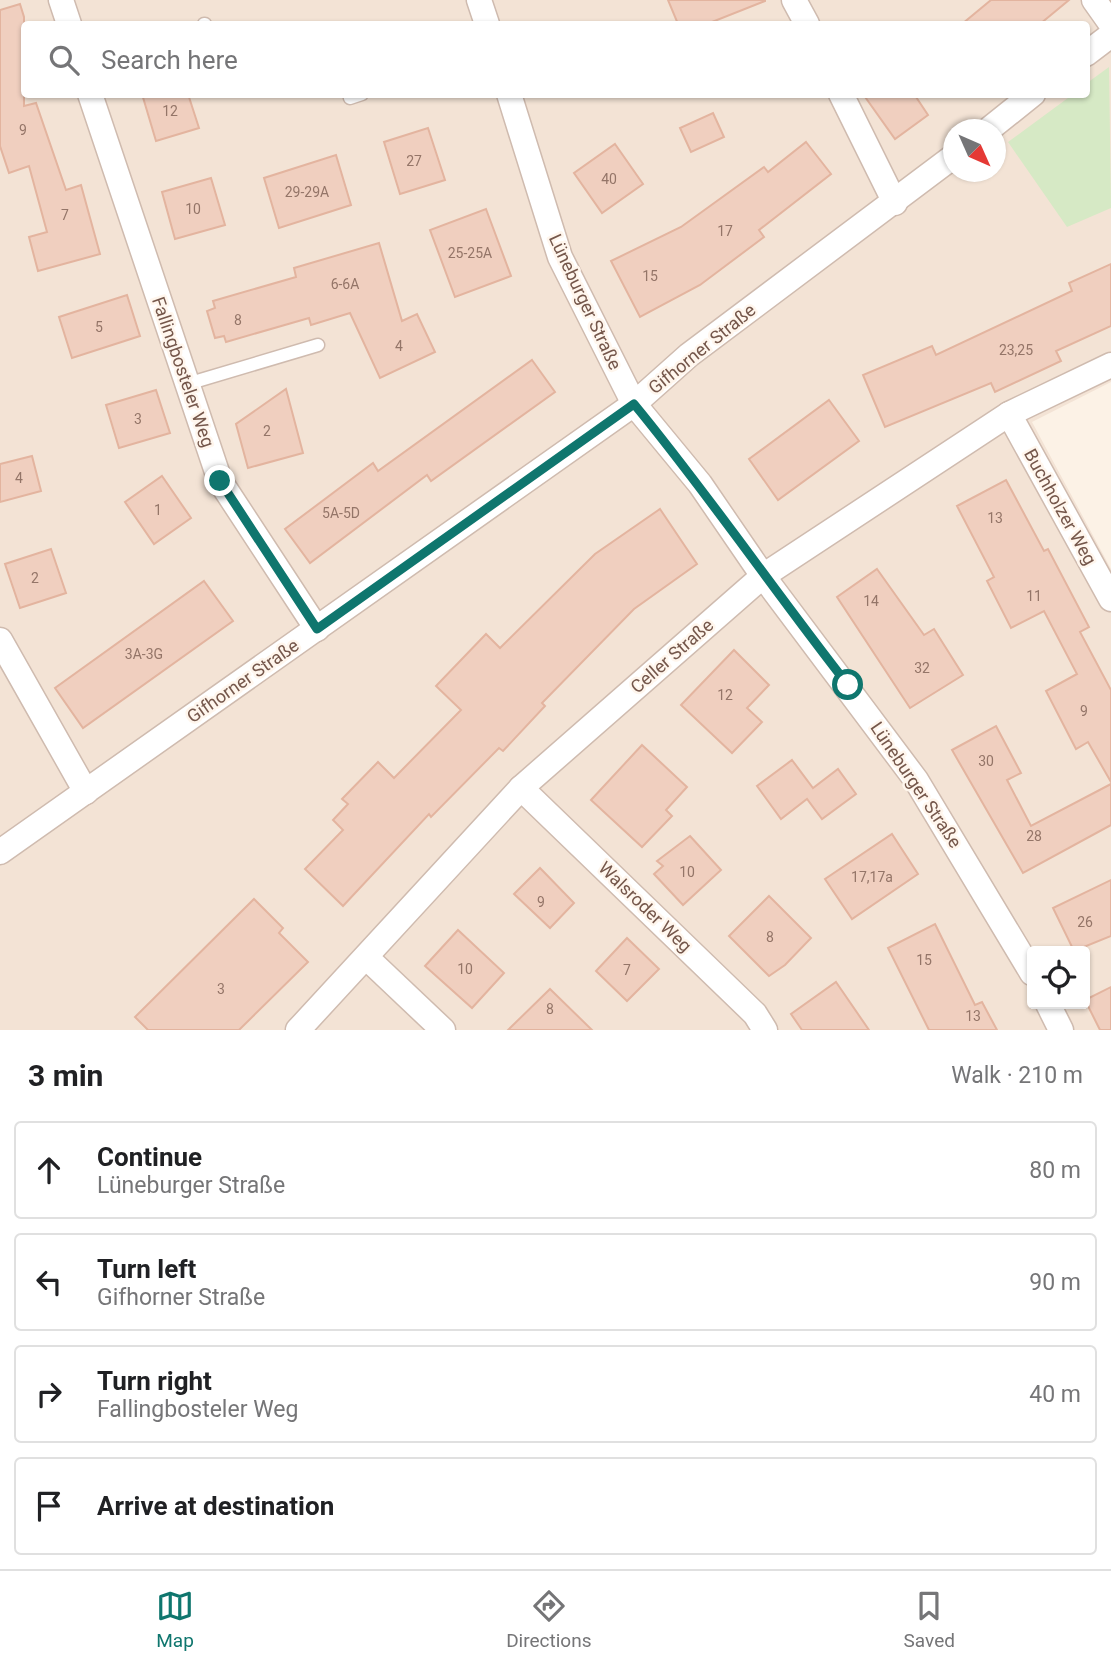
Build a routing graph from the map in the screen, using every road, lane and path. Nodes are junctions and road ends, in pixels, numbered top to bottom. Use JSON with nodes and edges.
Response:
{"nodes":[{"id":1,"x":61,"y":0,"type":"edge"},
{"id":2,"x":480,"y":0,"type":"edge"},
{"id":3,"x":794,"y":0,"type":"edge"},
{"id":4,"x":1094,"y":0,"type":"edge"},
{"id":5,"x":68,"y":21,"type":"edge"},
{"id":6,"x":486,"y":21,"type":"edge"},
{"id":7,"x":805,"y":21,"type":"edge"},
{"id":8,"x":1111,"y":24,"type":"edge"},
{"id":9,"x":1111,"y":35,"type":"edge"},
{"id":10,"x":1090,"y":52,"type":"edge"},
{"id":11,"x":91,"y":98,"type":"edge"},
{"id":12,"x":510,"y":98,"type":"edge"},
{"id":13,"x":843,"y":98,"type":"edge"},
{"id":14,"x":1028,"y":98,"type":"edge"},
{"id":15,"x":1002,"y":119,"type":"edge"},
{"id":16,"x":943,"y":165,"type":"edge"},
{"id":17,"x":895,"y":203,"type":"junction"},
{"id":18,"x":318,"y":345,"type":"dead end"},
{"id":19,"x":1111,"y":365,"type":"edge"},
{"id":20,"x":187,"y":384,"type":"junction"},
{"id":21,"x":634,"y":404,"type":"junction"},
{"id":22,"x":1009,"y":414,"type":"junction"},
{"id":23,"x":763,"y":576,"type":"junction"},
{"id":24,"x":1111,"y":599,"type":"edge"},
{"id":25,"x":317,"y":629,"type":"junction"},
{"id":26,"x":0,"y":640,"type":"edge"},
{"id":27,"x":521,"y":788,"type":"junction"},
{"id":28,"x":86,"y":792,"type":"junction"},
{"id":29,"x":0,"y":852,"type":"edge"},
{"id":30,"x":368,"y":958,"type":"junction"},
{"id":31,"x":1027,"y":965,"type":"edge"},
{"id":32,"x":1050,"y":1009,"type":"edge"},
{"id":33,"x":298,"y":1030,"type":"edge"},
{"id":34,"x":443,"y":1030,"type":"edge"},
{"id":35,"x":765,"y":1030,"type":"edge"},
{"id":36,"x":1061,"y":1030,"type":"edge"}],
"edges":[{"from":1,"to":5,"type":"street"},
{"from":2,"to":6,"type":"street"},
{"from":3,"to":7,"type":"street"},
{"from":4,"to":8,"type":"street"},
{"from":9,"to":10,"type":"street"},
{"from":11,"to":20,"type":"street","name":"Fallingbosteler Weg"},
{"from":12,"to":21,"type":"street","name":"Lüneburger Straße"},
{"from":13,"to":17,"type":"street"},
{"from":14,"to":15,"type":"street"},
{"from":16,"to":17,"type":"street","name":"Gifhorner Straße"},
{"from":17,"to":21,"type":"street","name":"Gifhorner Straße"},
{"from":18,"to":20,"type":"lane"},
{"from":19,"to":22,"type":"street","name":"Celler Straße"},
{"from":20,"to":25,"type":"street","name":"Fallingbosteler Weg"},
{"from":21,"to":23,"type":"street","name":"Lüneburger Straße"},
{"from":21,"to":25,"type":"street","name":"Gifhorner Straße"},
{"from":22,"to":23,"type":"street","name":"Celler Straße"},
{"from":22,"to":24,"type":"street","name":"Buchholzer Weg"},
{"from":23,"to":27,"type":"street","name":"Celler Straße"},
{"from":23,"to":31,"type":"street","name":"Lüneburger Straße"},
{"from":25,"to":28,"type":"street","name":"Gifhorner Straße"},
{"from":26,"to":28,"type":"street"},
{"from":27,"to":30,"type":"street","name":"Celler Straße"},
{"from":27,"to":35,"type":"street","name":"Walsroder Weg"},
{"from":28,"to":29,"type":"street","name":"Gifhorner Straße"},
{"from":30,"to":33,"type":"street","name":"Celler Straße"},
{"from":30,"to":34,"type":"street"},
{"from":32,"to":36,"type":"street"}]}
